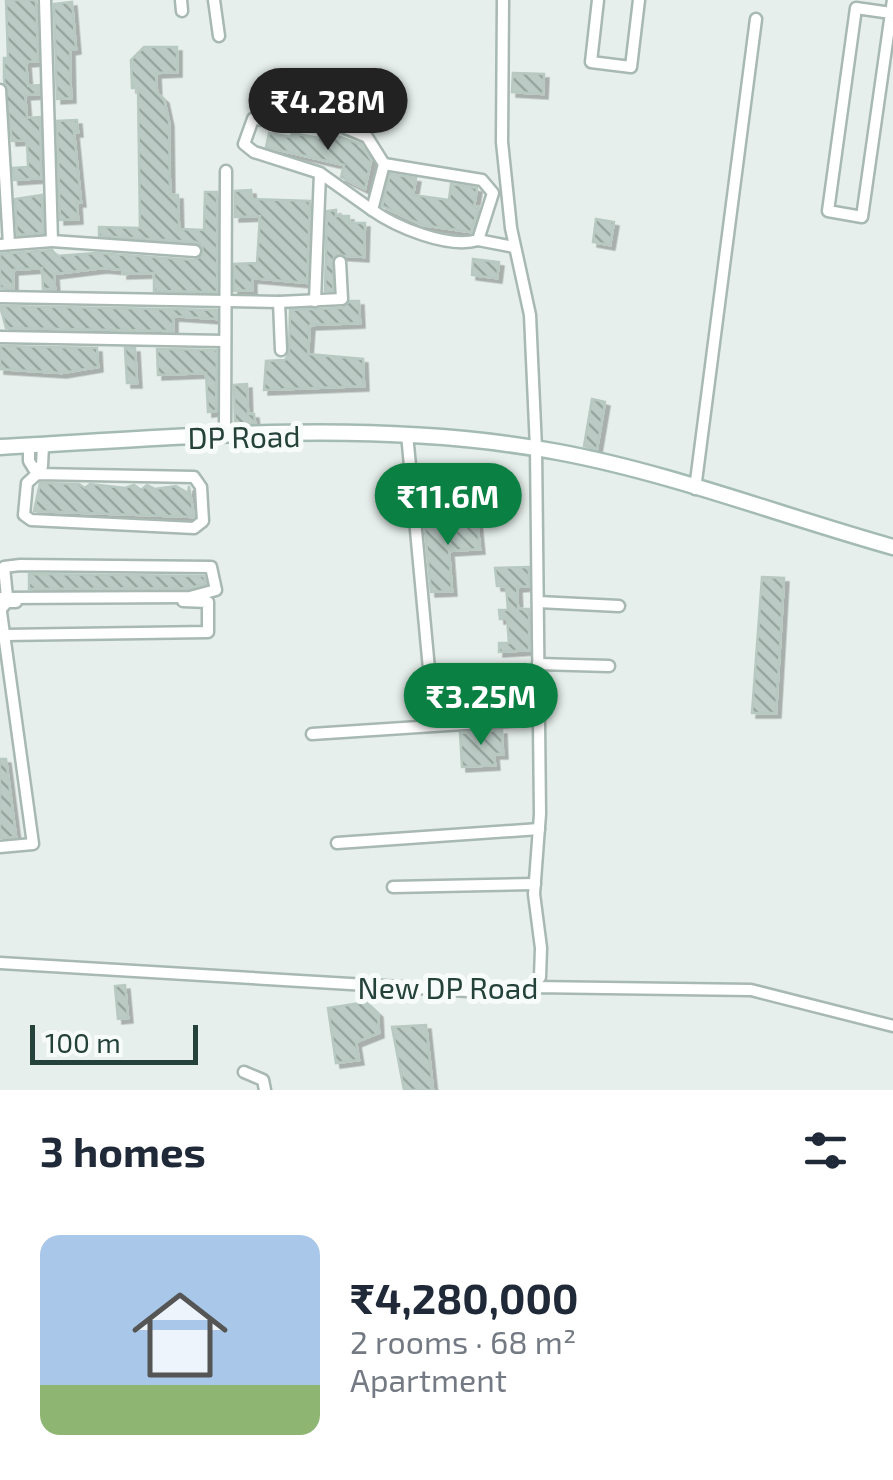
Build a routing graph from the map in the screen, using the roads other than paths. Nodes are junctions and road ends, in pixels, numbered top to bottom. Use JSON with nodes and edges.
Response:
{"nodes":[{"id":1,"x":46,"y":0,"type":"edge"},
{"id":2,"x":214,"y":0,"type":"edge"},
{"id":3,"x":503,"y":0,"type":"edge"},
{"id":4,"x":598,"y":0,"type":"edge"},
{"id":5,"x":639,"y":0,"type":"edge"},
{"id":6,"x":893,"y":0,"type":"edge"},
{"id":7,"x":891,"y":14,"type":"edge"},
{"id":8,"x":756,"y":19,"type":"dead end"},
{"id":9,"x":219,"y":36,"type":"dead end"},
{"id":10,"x":0,"y":90,"type":"edge"},
{"id":11,"x":384,"y":164,"type":"junction"},
{"id":12,"x":226,"y":171,"type":"dead end"},
{"id":13,"x":320,"y":173,"type":"junction"},
{"id":14,"x":372,"y":210,"type":"junction"},
{"id":15,"x":478,"y":240,"type":"junction"},
{"id":16,"x":52,"y":241,"type":"junction"},
{"id":17,"x":4,"y":245,"type":"edge"},
{"id":18,"x":514,"y":247,"type":"junction"},
{"id":19,"x":195,"y":251,"type":"dead end"},
{"id":20,"x":340,"y":262,"type":"dead end"},
{"id":21,"x":0,"y":296,"type":"edge"},
{"id":22,"x":315,"y":300,"type":"junction"},
{"id":23,"x":223,"y":302,"type":"junction"},
{"id":24,"x":279,"y":302,"type":"junction"},
{"id":25,"x":0,"y":337,"type":"edge"},
{"id":26,"x":224,"y":341,"type":"junction"},
{"id":27,"x":281,"y":350,"type":"dead end"},
{"id":28,"x":413,"y":434,"type":"junction"},
{"id":29,"x":225,"y":436,"type":"junction"},
{"id":30,"x":0,"y":447,"type":"edge"},
{"id":31,"x":536,"y":448,"type":"junction"},
{"id":32,"x":36,"y":451,"type":"junction"},
{"id":33,"x":37,"y":471,"type":"junction"},
{"id":34,"x":695,"y":489,"type":"junction"},
{"id":35,"x":893,"y":547,"type":"edge"},
{"id":36,"x":3,"y":602,"type":"edge"},
{"id":37,"x":538,"y":602,"type":"junction"},
{"id":38,"x":619,"y":606,"type":"dead end"},
{"id":39,"x":7,"y":635,"type":"junction"},
{"id":40,"x":538,"y":664,"type":"junction"},
{"id":41,"x":608,"y":666,"type":"dead end"},
{"id":42,"x":13,"y":690,"type":"junction"},
{"id":43,"x":0,"y":692,"type":"edge"},
{"id":44,"x":432,"y":701,"type":"dead end"},
{"id":45,"x":539,"y":719,"type":"junction"},
{"id":46,"x":312,"y":734,"type":"dead end"},
{"id":47,"x":538,"y":829,"type":"junction"},
{"id":48,"x":336,"y":843,"type":"dead end"},
{"id":49,"x":0,"y":847,"type":"edge"},
{"id":50,"x":534,"y":884,"type":"junction"},
{"id":51,"x":393,"y":887,"type":"dead end"},
{"id":52,"x":0,"y":963,"type":"edge"},
{"id":53,"x":534,"y":987,"type":"junction"},
{"id":54,"x":893,"y":1026,"type":"edge"},
{"id":55,"x":244,"y":1072,"type":"dead end"},
{"id":56,"x":265,"y":1090,"type":"edge"}],
"edges":[{"from":1,"to":16,"type":"street"},
{"from":2,"to":9,"type":"street"},
{"from":3,"to":18,"type":"street"},
{"from":4,"to":5,"type":"street"},
{"from":6,"to":7,"type":"street"},
{"from":7,"to":7,"type":"street"},
{"from":8,"to":34,"type":"street"},
{"from":10,"to":17,"type":"street"},
{"from":11,"to":13,"type":"street"},
{"from":11,"to":14,"type":"street"},
{"from":11,"to":15,"type":"street"},
{"from":12,"to":23,"type":"street"},
{"from":13,"to":14,"type":"street"},
{"from":13,"to":22,"type":"street"},
{"from":14,"to":15,"type":"street"},
{"from":15,"to":18,"type":"street"},
{"from":16,"to":17,"type":"street"},
{"from":16,"to":19,"type":"street"},
{"from":18,"to":31,"type":"street"},
{"from":20,"to":22,"type":"street"},
{"from":21,"to":23,"type":"street"},
{"from":22,"to":24,"type":"street"},
{"from":23,"to":24,"type":"street"},
{"from":23,"to":26,"type":"street"},
{"from":24,"to":27,"type":"street"},
{"from":25,"to":26,"type":"street"},
{"from":26,"to":29,"type":"street"},
{"from":28,"to":29,"type":"street","name":"DP Road"},
{"from":28,"to":31,"type":"street","name":"DP Road"},
{"from":28,"to":44,"type":"street"},
{"from":29,"to":32,"type":"street","name":"DP Road"},
{"from":30,"to":32,"type":"street","name":"DP Road"},
{"from":31,"to":34,"type":"street","name":"DP Road"},
{"from":31,"to":37,"type":"street"},
{"from":32,"to":33,"type":"street"},
{"from":33,"to":33,"type":"street"},
{"from":34,"to":35,"type":"street","name":"DP Road"},
{"from":36,"to":36,"type":"street"},
{"from":36,"to":39,"type":"street"},
{"from":36,"to":39,"type":"street"},
{"from":37,"to":38,"type":"street"},
{"from":37,"to":40,"type":"street"},
{"from":39,"to":42,"type":"street"},
{"from":40,"to":41,"type":"street"},
{"from":40,"to":45,"type":"street"},
{"from":42,"to":43,"type":"street"},
{"from":42,"to":49,"type":"street"},
{"from":45,"to":46,"type":"street"},
{"from":45,"to":47,"type":"street"},
{"from":47,"to":48,"type":"street"},
{"from":47,"to":50,"type":"street"},
{"from":50,"to":51,"type":"street"},
{"from":50,"to":53,"type":"street"},
{"from":52,"to":53,"type":"street","name":"New DP Road"},
{"from":53,"to":54,"type":"street","name":"New DP Road"},
{"from":55,"to":56,"type":"street"}]}
